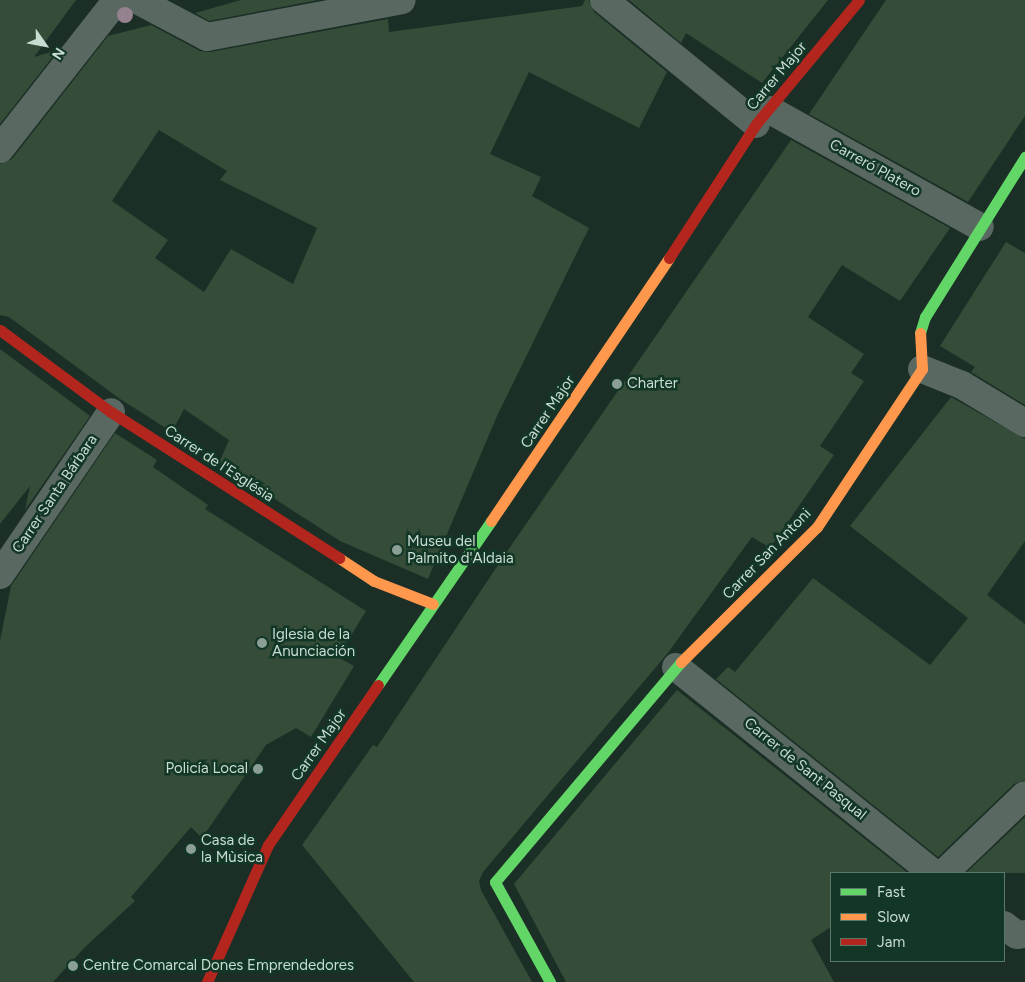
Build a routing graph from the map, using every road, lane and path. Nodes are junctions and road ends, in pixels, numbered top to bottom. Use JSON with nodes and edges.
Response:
{"nodes":[{"id":1,"x":117,"y":0,"type":"edge"},
{"id":2,"x":137,"y":0,"type":"edge"},
{"id":3,"x":402,"y":0,"type":"edge"},
{"id":4,"x":859,"y":0,"type":"edge"},
{"id":5,"x":613,"y":3,"type":"edge"},
{"id":6,"x":763,"y":117,"type":"junction"},
{"id":7,"x":0,"y":149,"type":"edge"},
{"id":8,"x":1025,"y":157,"type":"edge"},
{"id":9,"x":980,"y":227,"type":"junction"},
{"id":10,"x":0,"y":330,"type":"edge"},
{"id":11,"x":922,"y":369,"type":"junction"},
{"id":12,"x":111,"y":412,"type":"junction"},
{"id":13,"x":1025,"y":423,"type":"edge"},
{"id":14,"x":0,"y":575,"type":"edge"},
{"id":15,"x":433,"y":604,"type":"junction"},
{"id":16,"x":676,"y":667,"type":"junction"},
{"id":17,"x":1025,"y":795,"type":"edge"},
{"id":18,"x":932,"y":872,"type":"edge"},
{"id":19,"x":945,"y":872,"type":"edge"},
{"id":20,"x":1005,"y":926,"type":"edge"},
{"id":21,"x":1025,"y":934,"type":"edge"},
{"id":22,"x":207,"y":982,"type":"edge"},
{"id":23,"x":550,"y":982,"type":"edge"}],
"edges":[{"from":1,"to":7,"type":"street"},
{"from":2,"to":3,"type":"street"},
{"from":4,"to":6,"type":"street","name":"Carrer Major"},
{"from":5,"to":6,"type":"street","name":"Carreró Platero"},
{"from":6,"to":9,"type":"street","name":"Carreró Platero"},
{"from":6,"to":15,"type":"street","name":"Carrer Major"},
{"from":8,"to":9,"type":"street"},
{"from":9,"to":11,"type":"street"},
{"from":10,"to":12,"type":"street","name":"Carrer de l'Església"},
{"from":11,"to":13,"type":"street"},
{"from":11,"to":16,"type":"street","name":"Carrer San Antoni"},
{"from":12,"to":14,"type":"street","name":"Carrer Santa Bárbara"},
{"from":12,"to":15,"type":"street","name":"Carrer de l'Església"},
{"from":15,"to":22,"type":"street","name":"Carrer Major"},
{"from":16,"to":18,"type":"street","name":"Carrer de Sant Pasqual"},
{"from":16,"to":23,"type":"street","name":"Carrer San Antoni"},
{"from":17,"to":19,"type":"street"},
{"from":20,"to":21,"type":"street"}]}
